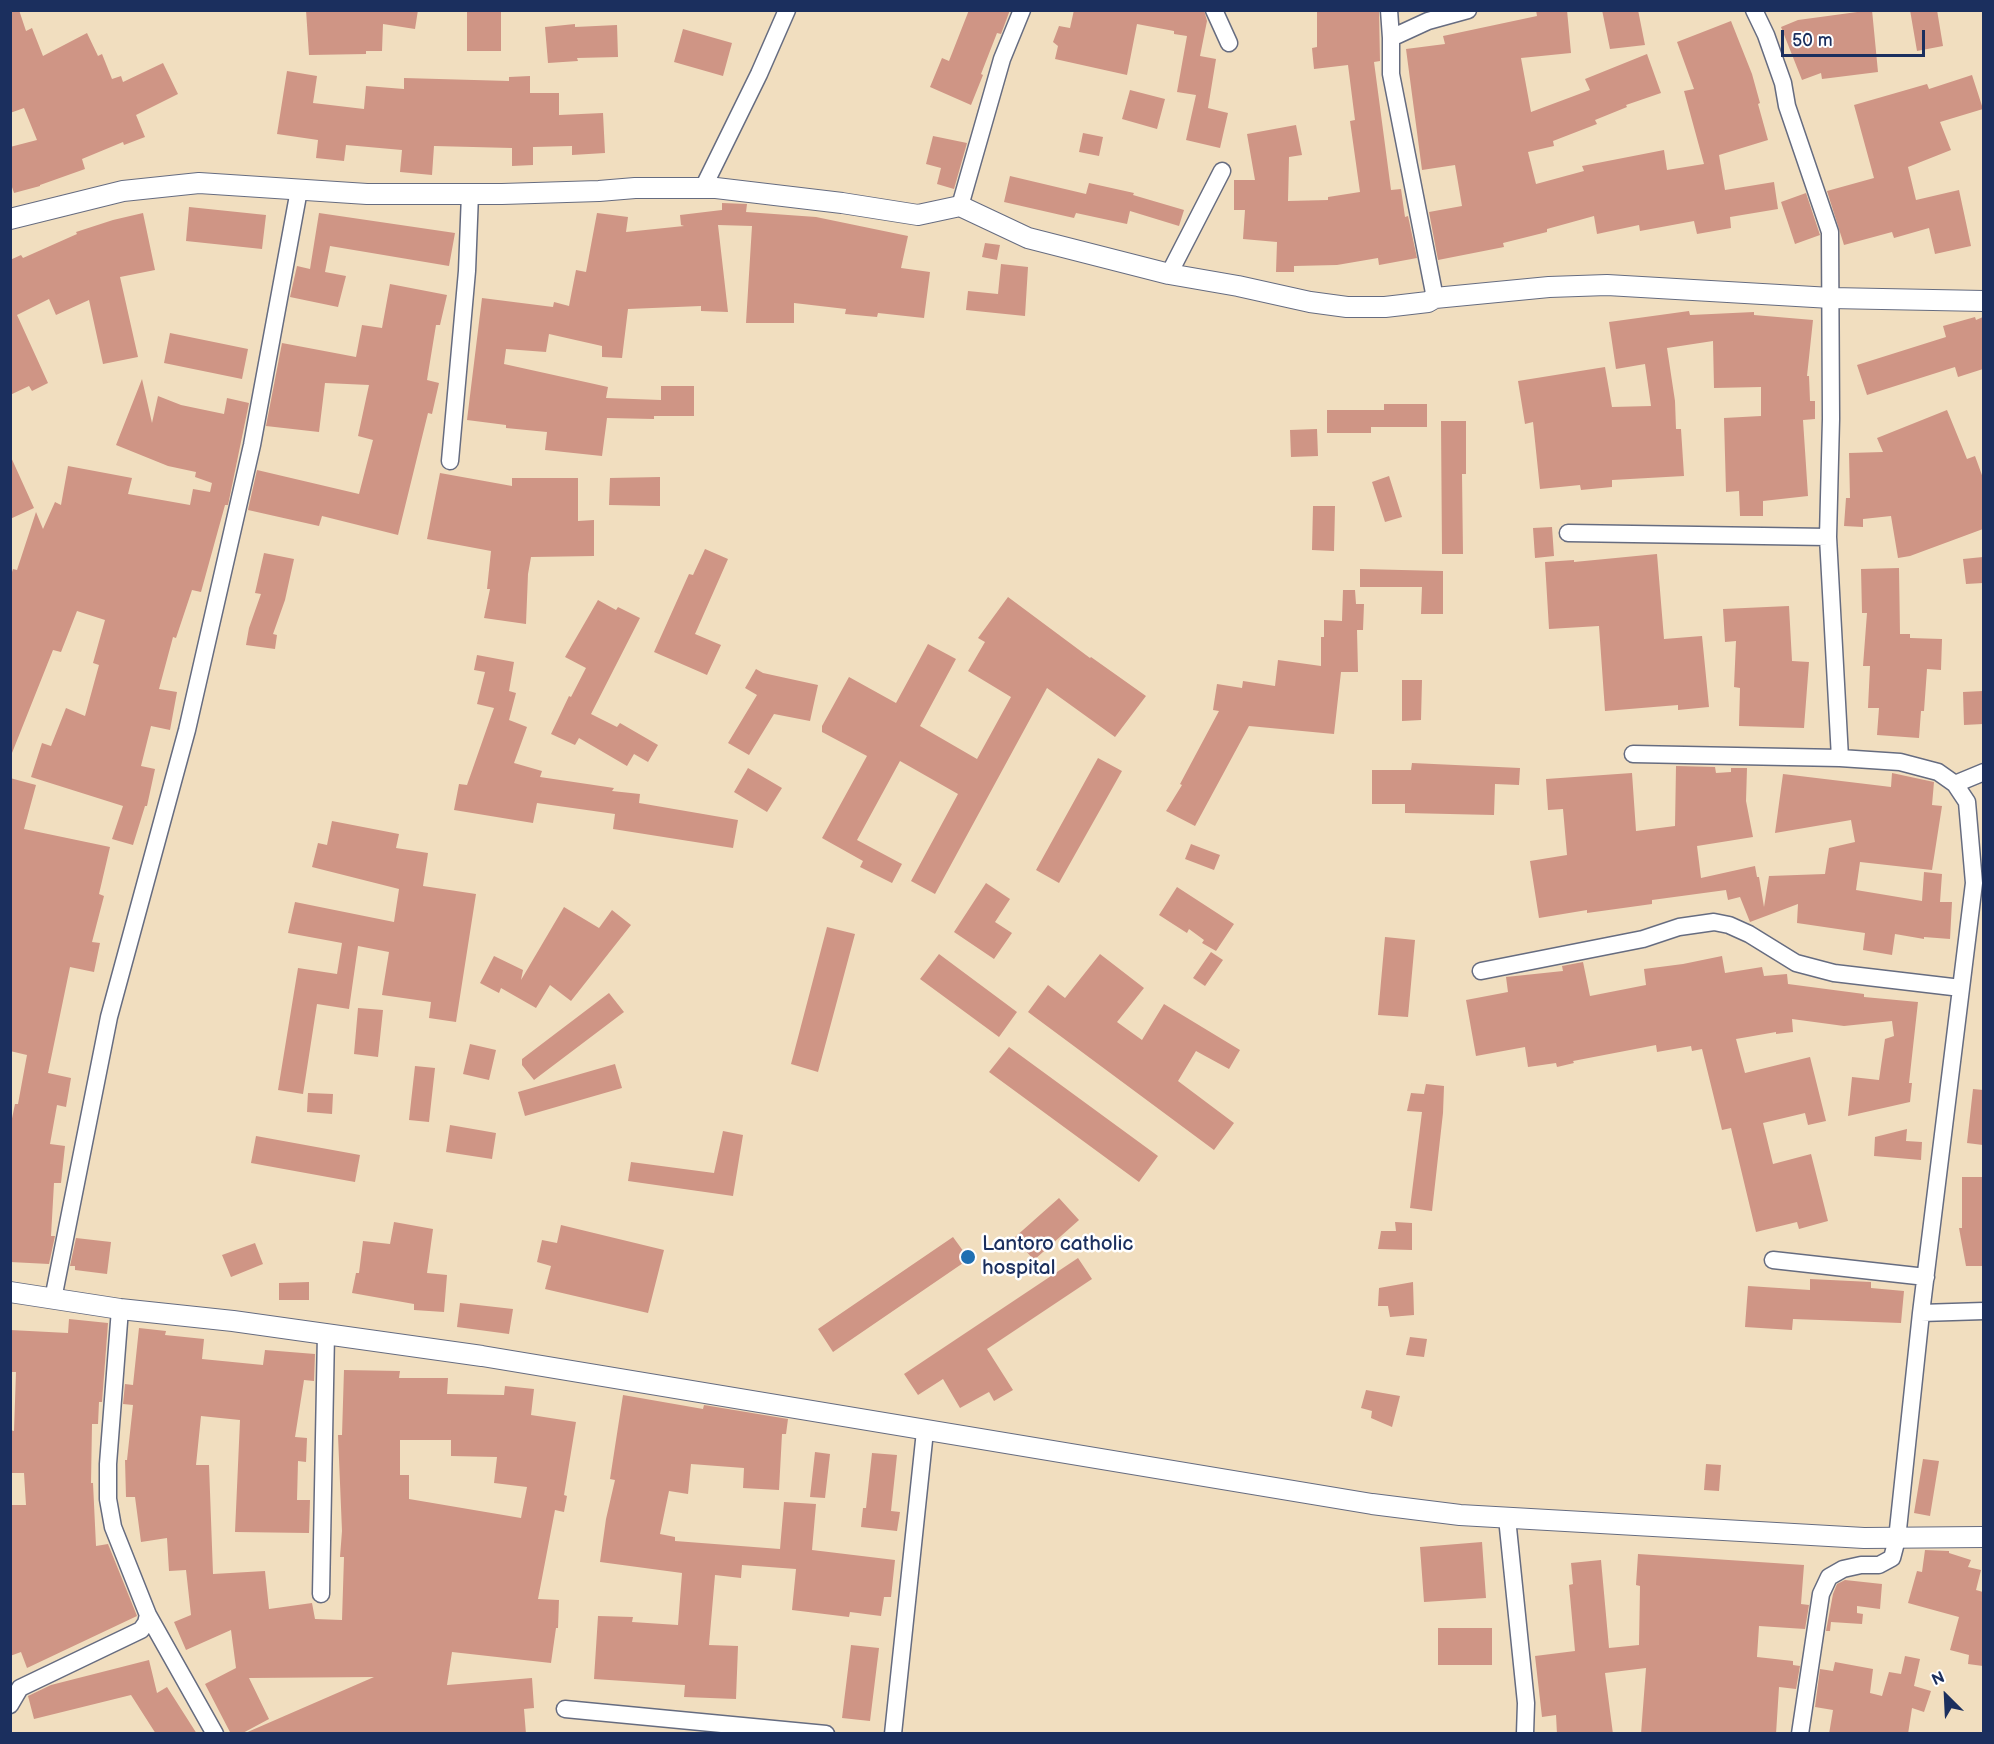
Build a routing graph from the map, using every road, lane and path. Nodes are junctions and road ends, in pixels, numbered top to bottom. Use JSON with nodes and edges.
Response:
{"nodes":[{"id":1,"x":787,"y":10,"type":"edge"},
{"id":2,"x":1022,"y":10,"type":"edge"},
{"id":3,"x":1214,"y":10,"type":"edge"},
{"id":4,"x":1389,"y":10,"type":"edge"},
{"id":5,"x":1468,"y":10,"type":"edge"},
{"id":6,"x":1754,"y":10,"type":"edge"},
{"id":7,"x":1391,"y":38,"type":"junction"},
{"id":8,"x":1229,"y":44,"type":"dead end"},
{"id":9,"x":1222,"y":171,"type":"dead end"},
{"id":10,"x":703,"y":188,"type":"junction"},
{"id":11,"x":299,"y":190,"type":"junction"},
{"id":12,"x":470,"y":194,"type":"junction"},
{"id":13,"x":960,"y":206,"type":"junction"},
{"id":14,"x":10,"y":219,"type":"edge"},
{"id":15,"x":1169,"y":274,"type":"junction"},
{"id":16,"x":1435,"y":298,"type":"junction"},
{"id":17,"x":1831,"y":298,"type":"junction"},
{"id":18,"x":1983,"y":301,"type":"edge"},
{"id":19,"x":450,"y":461,"type":"dead end"},
{"id":20,"x":1568,"y":533,"type":"dead end"},
{"id":21,"x":1828,"y":537,"type":"junction"},
{"id":22,"x":1633,"y":754,"type":"dead end"},
{"id":23,"x":1840,"y":758,"type":"junction"},
{"id":24,"x":1983,"y":772,"type":"edge"},
{"id":25,"x":1955,"y":784,"type":"junction"},
{"id":26,"x":1481,"y":971,"type":"dead end"},
{"id":27,"x":1961,"y":988,"type":"junction"},
{"id":28,"x":1773,"y":1260,"type":"dead end"},
{"id":29,"x":1926,"y":1277,"type":"junction"},
{"id":30,"x":10,"y":1292,"type":"edge"},
{"id":31,"x":53,"y":1299,"type":"junction"},
{"id":32,"x":120,"y":1309,"type":"junction"},
{"id":33,"x":1983,"y":1311,"type":"edge"},
{"id":34,"x":1921,"y":1313,"type":"junction"},
{"id":35,"x":326,"y":1333,"type":"junction"},
{"id":36,"x":925,"y":1431,"type":"junction"},
{"id":37,"x":1507,"y":1518,"type":"junction"},
{"id":38,"x":1983,"y":1537,"type":"edge"},
{"id":39,"x":1897,"y":1539,"type":"junction"},
{"id":40,"x":321,"y":1594,"type":"dead end"},
{"id":41,"x":148,"y":1615,"type":"junction"},
{"id":42,"x":10,"y":1705,"type":"edge"},
{"id":43,"x":565,"y":1709,"type":"dead end"},
{"id":44,"x":215,"y":1734,"type":"edge"},
{"id":45,"x":826,"y":1734,"type":"edge"},
{"id":46,"x":893,"y":1734,"type":"edge"},
{"id":47,"x":1525,"y":1734,"type":"edge"},
{"id":48,"x":1800,"y":1734,"type":"edge"}],
"edges":[{"from":1,"to":10,"type":"street"},
{"from":2,"to":13,"type":"street"},
{"from":3,"to":8,"type":"street"},
{"from":4,"to":7,"type":"street"},
{"from":5,"to":7,"type":"street"},
{"from":6,"to":17,"type":"street"},
{"from":7,"to":16,"type":"street"},
{"from":9,"to":15,"type":"street"},
{"from":10,"to":12,"type":"street"},
{"from":10,"to":13,"type":"street"},
{"from":11,"to":12,"type":"street"},
{"from":11,"to":14,"type":"street"},
{"from":11,"to":31,"type":"street"},
{"from":12,"to":19,"type":"street"},
{"from":13,"to":15,"type":"street"},
{"from":15,"to":16,"type":"street"},
{"from":16,"to":17,"type":"street"},
{"from":17,"to":18,"type":"street"},
{"from":17,"to":21,"type":"street"},
{"from":20,"to":21,"type":"street"},
{"from":21,"to":23,"type":"street"},
{"from":22,"to":23,"type":"street"},
{"from":23,"to":25,"type":"street"},
{"from":24,"to":25,"type":"street"},
{"from":25,"to":27,"type":"street"},
{"from":26,"to":27,"type":"street"},
{"from":27,"to":29,"type":"street"},
{"from":28,"to":29,"type":"street"},
{"from":29,"to":34,"type":"street"},
{"from":30,"to":31,"type":"street"},
{"from":31,"to":32,"type":"street"},
{"from":32,"to":35,"type":"street"},
{"from":32,"to":41,"type":"street"},
{"from":33,"to":34,"type":"street"},
{"from":34,"to":39,"type":"street"},
{"from":35,"to":36,"type":"street"},
{"from":35,"to":40,"type":"street"},
{"from":36,"to":37,"type":"street"},
{"from":36,"to":46,"type":"street"},
{"from":37,"to":39,"type":"street"},
{"from":37,"to":47,"type":"street"},
{"from":38,"to":39,"type":"street"},
{"from":39,"to":48,"type":"street"},
{"from":41,"to":42,"type":"street"},
{"from":41,"to":44,"type":"street"},
{"from":43,"to":45,"type":"street"}]}
